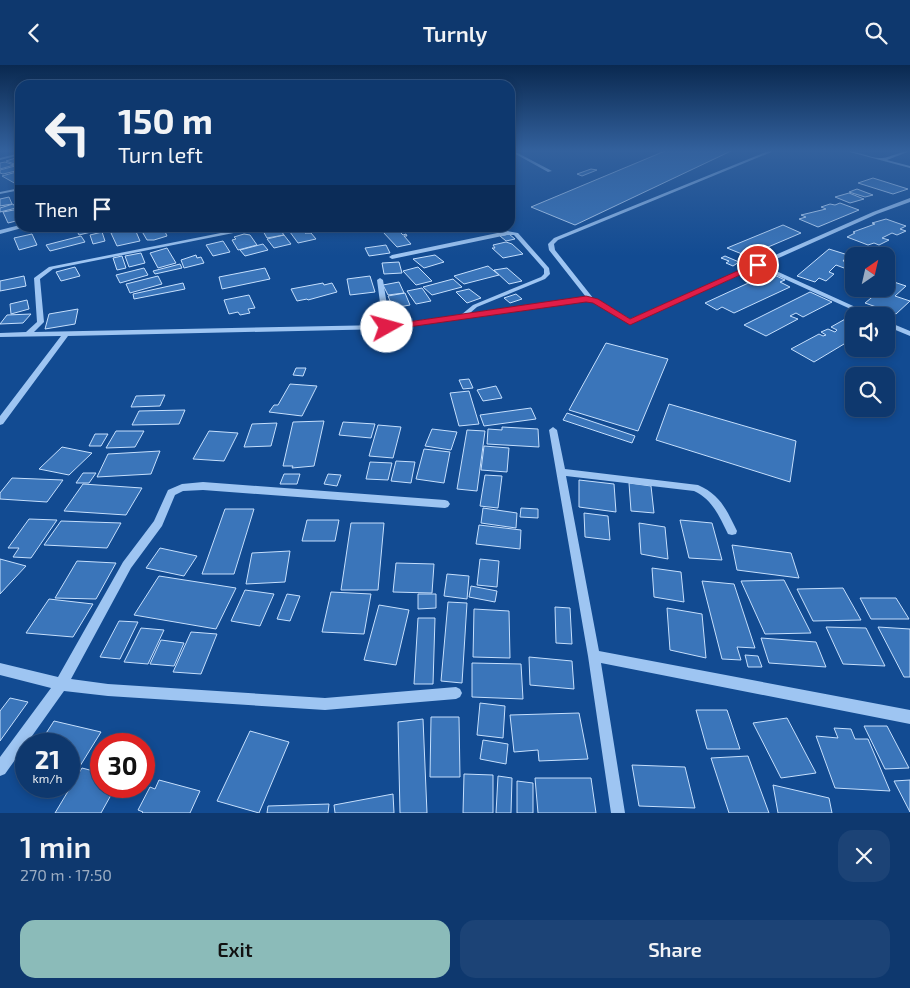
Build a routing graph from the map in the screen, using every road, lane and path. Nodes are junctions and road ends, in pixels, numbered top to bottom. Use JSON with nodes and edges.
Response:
{"nodes":[{"id":1,"x":686,"y":186,"type":"edge"},
{"id":2,"x":15,"y":190,"type":"edge"},
{"id":3,"x":0,"y":193,"type":"edge"},
{"id":4,"x":910,"y":200,"type":"edge"},
{"id":5,"x":15,"y":228,"type":"edge"},
{"id":6,"x":0,"y":231,"type":"edge"},
{"id":7,"x":236,"y":232,"type":"edge"},
{"id":8,"x":392,"y":257,"type":"dead end"},
{"id":9,"x":758,"y":265,"type":"junction"},
{"id":10,"x":380,"y":280,"type":"dead end"},
{"id":11,"x":591,"y":299,"type":"junction"},
{"id":12,"x":851,"y":307,"type":"edge"},
{"id":13,"x":464,"y":315,"type":"junction"},
{"id":14,"x":387,"y":327,"type":"junction"},
{"id":15,"x":895,"y":327,"type":"edge"},
{"id":16,"x":910,"y":334,"type":"edge"},
{"id":17,"x":0,"y":335,"type":"edge"},
{"id":18,"x":26,"y":335,"type":"junction"},
{"id":19,"x":65,"y":335,"type":"junction"},
{"id":20,"x":0,"y":422,"type":"edge"},
{"id":21,"x":553,"y":430,"type":"dead end"},
{"id":22,"x":561,"y":472,"type":"junction"},
{"id":23,"x":445,"y":503,"type":"dead end"},
{"id":24,"x":732,"y":531,"type":"dead end"},
{"id":25,"x":594,"y":656,"type":"junction"},
{"id":26,"x":0,"y":669,"type":"edge"},
{"id":27,"x":61,"y":684,"type":"junction"},
{"id":28,"x":456,"y":693,"type":"dead end"},
{"id":29,"x":910,"y":717,"type":"edge"},
{"id":30,"x":0,"y":769,"type":"edge"},
{"id":31,"x":618,"y":813,"type":"edge"}],
"edges":[{"from":1,"to":11,"type":"street"},
{"from":2,"to":3,"type":"street"},
{"from":4,"to":9,"type":"street"},
{"from":5,"to":6,"type":"street"},
{"from":7,"to":18,"type":"street"},
{"from":8,"to":13,"type":"street"},
{"from":9,"to":11,"type":"street"},
{"from":9,"to":12,"type":"street"},
{"from":10,"to":14,"type":"street"},
{"from":11,"to":13,"type":"street"},
{"from":13,"to":14,"type":"street"},
{"from":14,"to":19,"type":"street"},
{"from":15,"to":16,"type":"street"},
{"from":17,"to":18,"type":"street"},
{"from":18,"to":19,"type":"street"},
{"from":19,"to":20,"type":"street"},
{"from":21,"to":22,"type":"street"},
{"from":22,"to":24,"type":"street"},
{"from":22,"to":25,"type":"street"},
{"from":23,"to":27,"type":"street"},
{"from":25,"to":29,"type":"street"},
{"from":25,"to":31,"type":"street"},
{"from":26,"to":27,"type":"street"},
{"from":27,"to":28,"type":"street"},
{"from":27,"to":30,"type":"street"}]}
